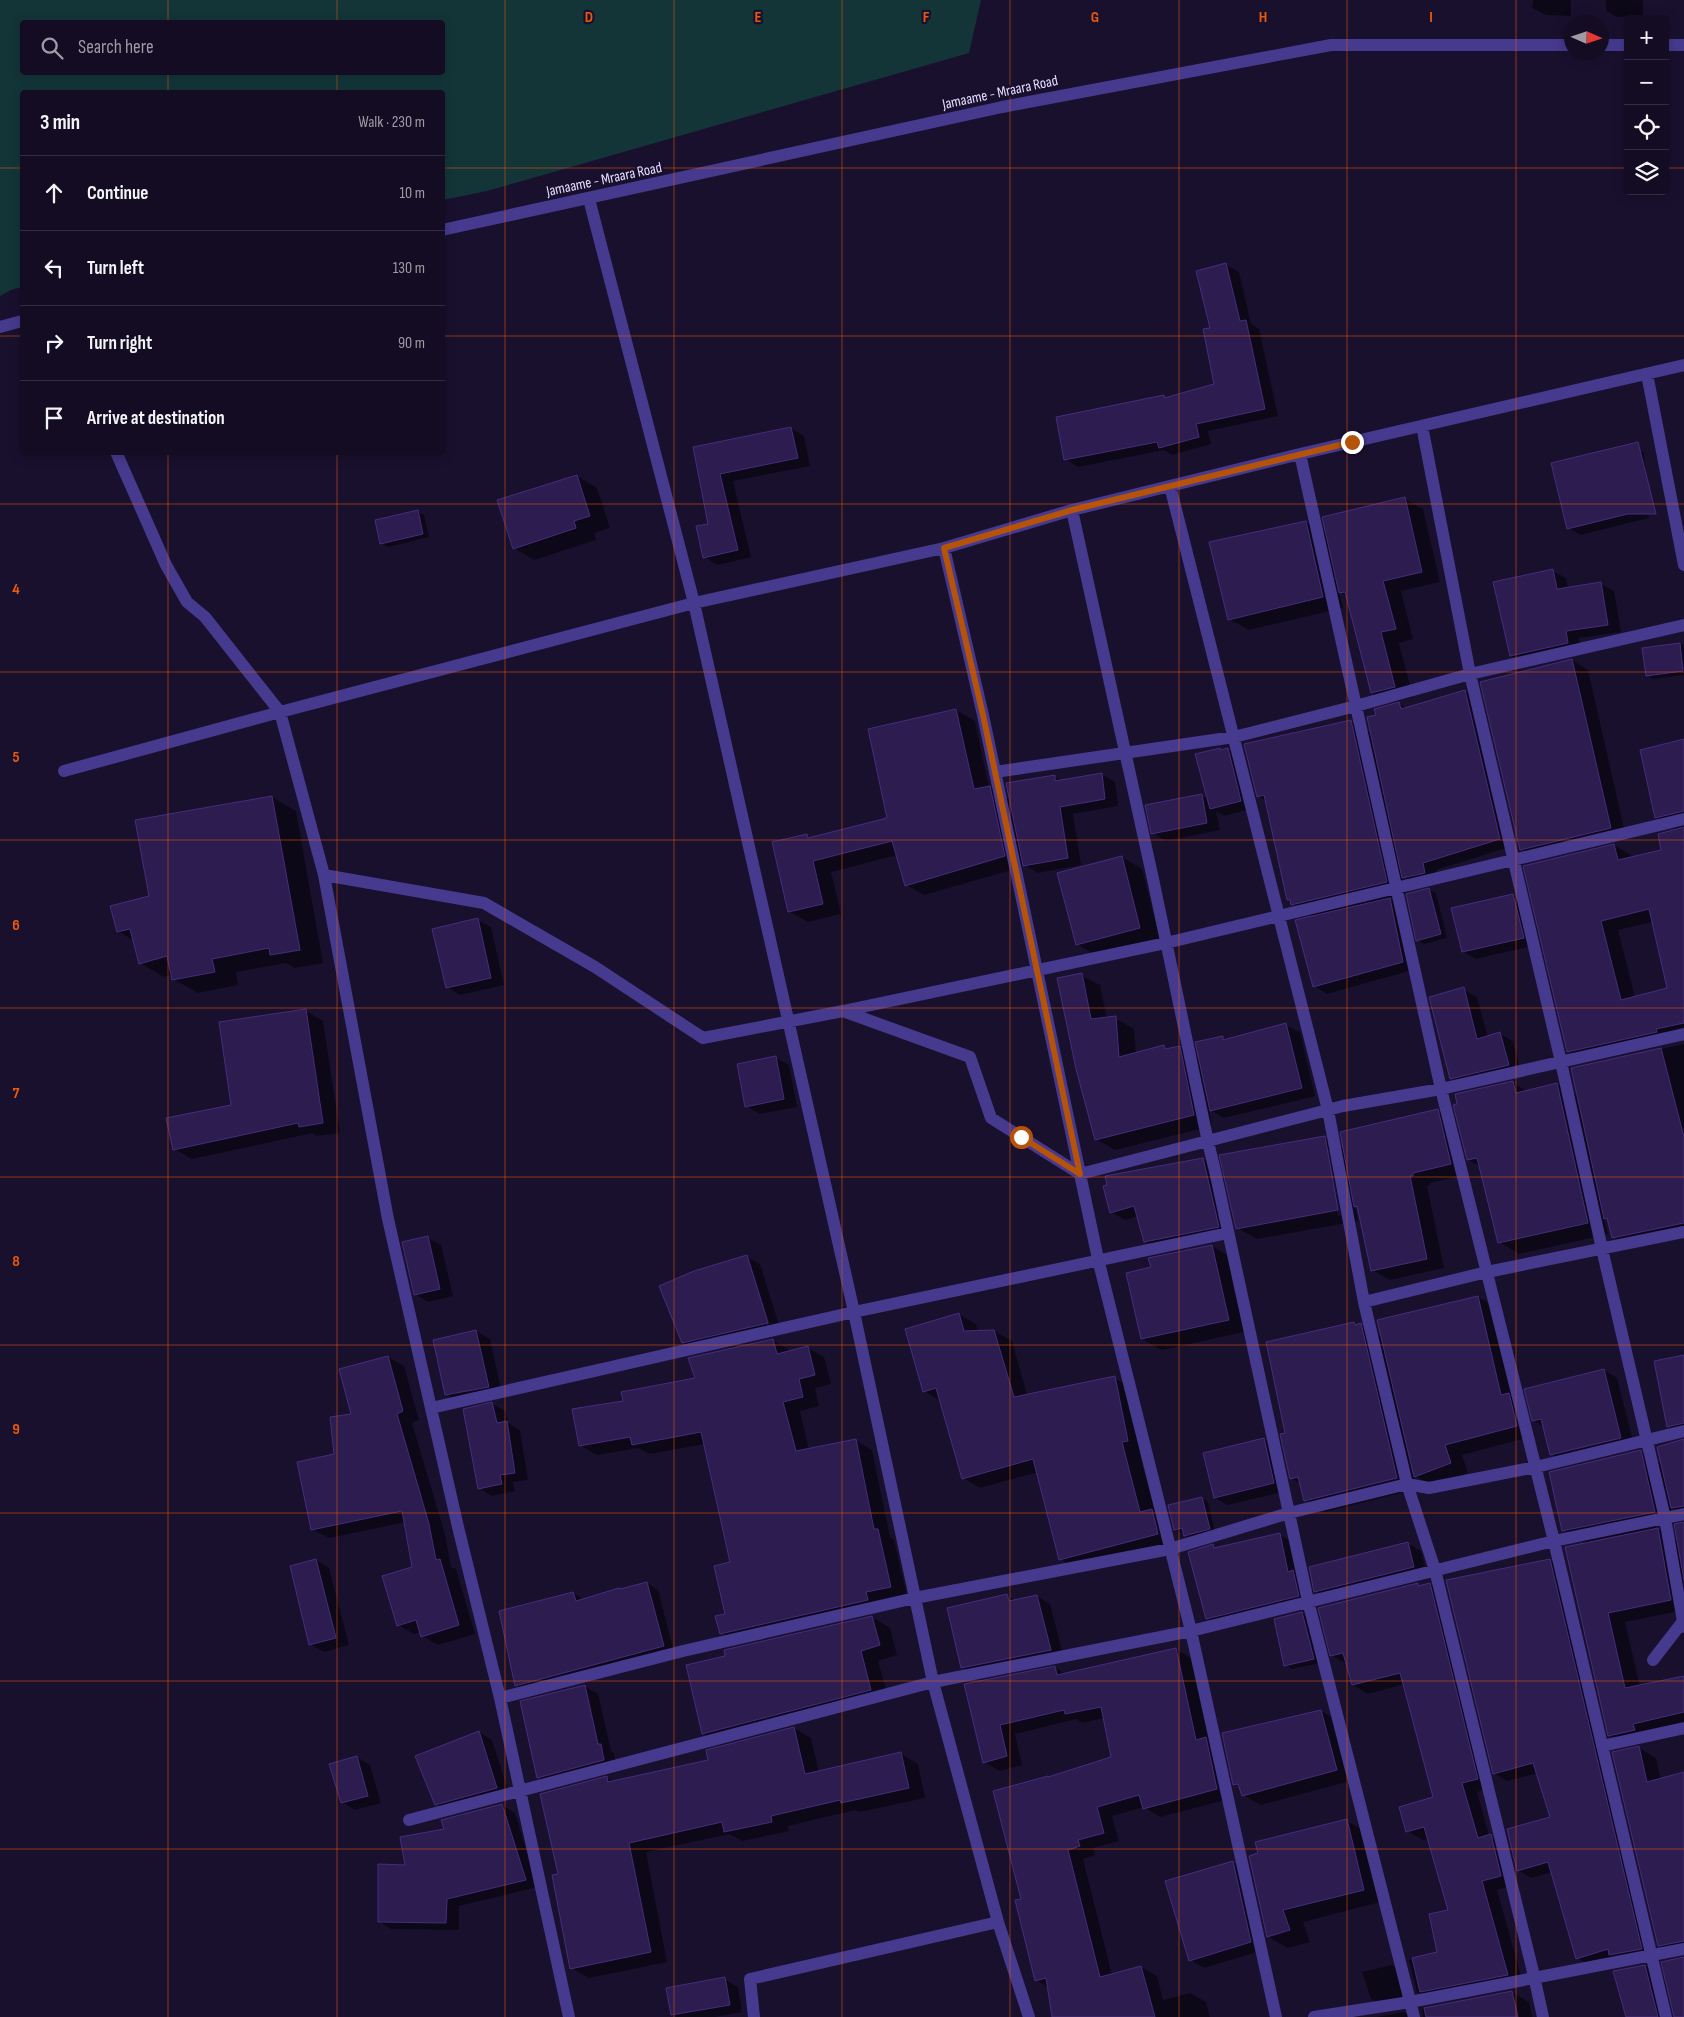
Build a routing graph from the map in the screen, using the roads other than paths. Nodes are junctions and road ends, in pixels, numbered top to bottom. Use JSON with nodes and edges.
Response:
{"nodes":[{"id":1,"x":1564,"y":45,"type":"edge"},
{"id":2,"x":1609,"y":45,"type":"edge"},
{"id":3,"x":1624,"y":45,"type":"edge"},
{"id":4,"x":1669,"y":45,"type":"edge"},
{"id":5,"x":1684,"y":45,"type":"edge"},
{"id":6,"x":590,"y":199,"type":"junction"},
{"id":7,"x":445,"y":229,"type":"edge"},
{"id":8,"x":20,"y":321,"type":"edge"},
{"id":9,"x":0,"y":326,"type":"edge"},
{"id":10,"x":1684,"y":365,"type":"edge"},
{"id":11,"x":1647,"y":374,"type":"junction"},
{"id":12,"x":1422,"y":426,"type":"junction"},
{"id":13,"x":1300,"y":454,"type":"junction"},
{"id":14,"x":117,"y":455,"type":"edge"},
{"id":15,"x":1170,"y":486,"type":"junction"},
{"id":16,"x":1072,"y":510,"type":"junction"},
{"id":17,"x":944,"y":548,"type":"junction"},
{"id":18,"x":1684,"y":565,"type":"edge"},
{"id":19,"x":694,"y":603,"type":"junction"},
{"id":20,"x":1684,"y":625,"type":"edge"},
{"id":21,"x":1470,"y":674,"type":"junction"},
{"id":22,"x":1356,"y":706,"type":"junction"},
{"id":23,"x":280,"y":712,"type":"junction"},
{"id":24,"x":1234,"y":737,"type":"junction"},
{"id":25,"x":1125,"y":752,"type":"junction"},
{"id":26,"x":64,"y":771,"type":"dead end"},
{"id":27,"x":995,"y":772,"type":"junction"},
{"id":28,"x":1684,"y":819,"type":"edge"},
{"id":29,"x":1514,"y":859,"type":"junction"},
{"id":30,"x":324,"y":875,"type":"junction"},
{"id":31,"x":1397,"y":889,"type":"junction"},
{"id":32,"x":1279,"y":916,"type":"junction"},
{"id":33,"x":1166,"y":943,"type":"junction"},
{"id":34,"x":1037,"y":972,"type":"junction"},
{"id":35,"x":843,"y":1011,"type":"junction"},
{"id":36,"x":788,"y":1021,"type":"junction"},
{"id":37,"x":1684,"y":1034,"type":"edge"},
{"id":38,"x":1561,"y":1062,"type":"junction"},
{"id":39,"x":1441,"y":1089,"type":"junction"},
{"id":40,"x":1328,"y":1110,"type":"junction"},
{"id":41,"x":1208,"y":1142,"type":"junction"},
{"id":42,"x":1080,"y":1174,"type":"junction"},
{"id":43,"x":1684,"y":1232,"type":"edge"},
{"id":44,"x":1228,"y":1233,"type":"junction"},
{"id":45,"x":1602,"y":1249,"type":"junction"},
{"id":46,"x":1098,"y":1259,"type":"junction"},
{"id":47,"x":1487,"y":1272,"type":"junction"},
{"id":48,"x":1364,"y":1302,"type":"junction"},
{"id":49,"x":854,"y":1312,"type":"junction"},
{"id":50,"x":431,"y":1408,"type":"junction"},
{"id":51,"x":1684,"y":1432,"type":"edge"},
{"id":52,"x":1646,"y":1441,"type":"junction"},
{"id":53,"x":1536,"y":1467,"type":"junction"},
{"id":54,"x":1407,"y":1484,"type":"junction"},
{"id":55,"x":1289,"y":1513,"type":"junction"},
{"id":56,"x":1684,"y":1514,"type":"edge"},
{"id":57,"x":1665,"y":1518,"type":"junction"},
{"id":58,"x":1554,"y":1541,"type":"junction"},
{"id":59,"x":1170,"y":1549,"type":"junction"},
{"id":60,"x":1435,"y":1570,"type":"junction"},
{"id":61,"x":915,"y":1598,"type":"junction"},
{"id":62,"x":1308,"y":1601,"type":"junction"},
{"id":63,"x":1683,"y":1622,"type":"edge"},
{"id":64,"x":1191,"y":1631,"type":"junction"},
{"id":65,"x":1653,"y":1660,"type":"dead end"},
{"id":66,"x":933,"y":1682,"type":"junction"},
{"id":67,"x":500,"y":1698,"type":"junction"},
{"id":68,"x":1684,"y":1728,"type":"edge"},
{"id":69,"x":1602,"y":1746,"type":"junction"},
{"id":70,"x":521,"y":1790,"type":"junction"},
{"id":71,"x":409,"y":1820,"type":"dead end"},
{"id":72,"x":998,"y":1922,"type":"junction"},
{"id":73,"x":1684,"y":1949,"type":"edge"},
{"id":74,"x":1651,"y":1955,"type":"junction"},
{"id":75,"x":1534,"y":1976,"type":"junction"},
{"id":76,"x":1410,"y":2002,"type":"junction"},
{"id":77,"x":569,"y":2017,"type":"edge"},
{"id":78,"x":754,"y":2017,"type":"edge"},
{"id":79,"x":1029,"y":2017,"type":"edge"},
{"id":80,"x":1276,"y":2017,"type":"edge"},
{"id":81,"x":1314,"y":2017,"type":"edge"},
{"id":82,"x":1414,"y":2017,"type":"edge"},
{"id":83,"x":1543,"y":2017,"type":"edge"},
{"id":84,"x":1666,"y":2017,"type":"edge"}],
"edges":[{"from":1,"to":6,"type":"street","name":"Jamaame - Mraara Road"},
{"from":2,"to":3,"type":"street"},
{"from":4,"to":5,"type":"street"},
{"from":6,"to":7,"type":"street","name":"Jamaame - Mraara Road"},
{"from":6,"to":19,"type":"street"},
{"from":8,"to":9,"type":"street"},
{"from":10,"to":11,"type":"street"},
{"from":11,"to":12,"type":"street"},
{"from":11,"to":18,"type":"street"},
{"from":12,"to":13,"type":"street"},
{"from":12,"to":21,"type":"street"},
{"from":13,"to":15,"type":"street"},
{"from":13,"to":22,"type":"street"},
{"from":14,"to":23,"type":"street"},
{"from":15,"to":16,"type":"street"},
{"from":15,"to":24,"type":"street"},
{"from":16,"to":17,"type":"street"},
{"from":16,"to":25,"type":"street"},
{"from":17,"to":19,"type":"street"},
{"from":17,"to":27,"type":"street"},
{"from":19,"to":23,"type":"street"},
{"from":19,"to":36,"type":"street"},
{"from":20,"to":21,"type":"street"},
{"from":21,"to":22,"type":"street"},
{"from":21,"to":29,"type":"street"},
{"from":22,"to":24,"type":"street"},
{"from":22,"to":31,"type":"street"},
{"from":23,"to":26,"type":"street"},
{"from":23,"to":30,"type":"street"},
{"from":24,"to":25,"type":"street"},
{"from":24,"to":32,"type":"street"},
{"from":25,"to":27,"type":"street"},
{"from":25,"to":33,"type":"street"},
{"from":27,"to":34,"type":"street"},
{"from":28,"to":29,"type":"street"},
{"from":29,"to":31,"type":"street"},
{"from":29,"to":38,"type":"street"},
{"from":30,"to":36,"type":"street"},
{"from":30,"to":50,"type":"street"},
{"from":31,"to":32,"type":"street"},
{"from":31,"to":39,"type":"street"},
{"from":32,"to":33,"type":"street"},
{"from":32,"to":40,"type":"street"},
{"from":33,"to":34,"type":"street"},
{"from":33,"to":41,"type":"street"},
{"from":34,"to":35,"type":"street"},
{"from":34,"to":42,"type":"street"},
{"from":35,"to":36,"type":"street"},
{"from":35,"to":42,"type":"street"},
{"from":36,"to":49,"type":"street"},
{"from":37,"to":38,"type":"street"},
{"from":38,"to":39,"type":"street"},
{"from":38,"to":45,"type":"street"},
{"from":39,"to":40,"type":"street"},
{"from":39,"to":47,"type":"street"},
{"from":40,"to":41,"type":"street"},
{"from":40,"to":48,"type":"street"},
{"from":41,"to":42,"type":"street"},
{"from":41,"to":44,"type":"street"},
{"from":42,"to":46,"type":"street"},
{"from":43,"to":45,"type":"street"},
{"from":44,"to":46,"type":"street"},
{"from":44,"to":55,"type":"street"},
{"from":45,"to":47,"type":"street"},
{"from":45,"to":52,"type":"street"},
{"from":46,"to":49,"type":"street"},
{"from":46,"to":59,"type":"street"},
{"from":47,"to":48,"type":"street"},
{"from":47,"to":53,"type":"street"},
{"from":48,"to":54,"type":"street"},
{"from":49,"to":50,"type":"street"},
{"from":49,"to":61,"type":"street"},
{"from":50,"to":67,"type":"street"},
{"from":51,"to":52,"type":"street"},
{"from":52,"to":53,"type":"street"},
{"from":52,"to":57,"type":"street"},
{"from":53,"to":54,"type":"street"},
{"from":53,"to":58,"type":"street"},
{"from":54,"to":55,"type":"street"},
{"from":54,"to":60,"type":"street"},
{"from":55,"to":59,"type":"street"},
{"from":55,"to":62,"type":"street"},
{"from":56,"to":57,"type":"street"},
{"from":57,"to":58,"type":"street"},
{"from":57,"to":63,"type":"street"},
{"from":58,"to":60,"type":"street"},
{"from":58,"to":69,"type":"street"},
{"from":59,"to":61,"type":"street"},
{"from":59,"to":64,"type":"street"},
{"from":60,"to":62,"type":"street"},
{"from":60,"to":75,"type":"street"},
{"from":61,"to":66,"type":"street"},
{"from":61,"to":67,"type":"street"},
{"from":62,"to":64,"type":"street"},
{"from":62,"to":76,"type":"street"},
{"from":63,"to":65,"type":"street"},
{"from":64,"to":66,"type":"street"},
{"from":64,"to":80,"type":"street"},
{"from":66,"to":70,"type":"street"},
{"from":66,"to":72,"type":"street"},
{"from":67,"to":70,"type":"street"},
{"from":68,"to":69,"type":"street"},
{"from":69,"to":74,"type":"street"},
{"from":70,"to":71,"type":"street"},
{"from":70,"to":77,"type":"street"},
{"from":72,"to":78,"type":"street"},
{"from":72,"to":79,"type":"street"},
{"from":73,"to":74,"type":"street"},
{"from":74,"to":75,"type":"street"},
{"from":74,"to":84,"type":"street"},
{"from":75,"to":76,"type":"street"},
{"from":75,"to":83,"type":"street"},
{"from":76,"to":81,"type":"street"},
{"from":76,"to":82,"type":"street"}]}
